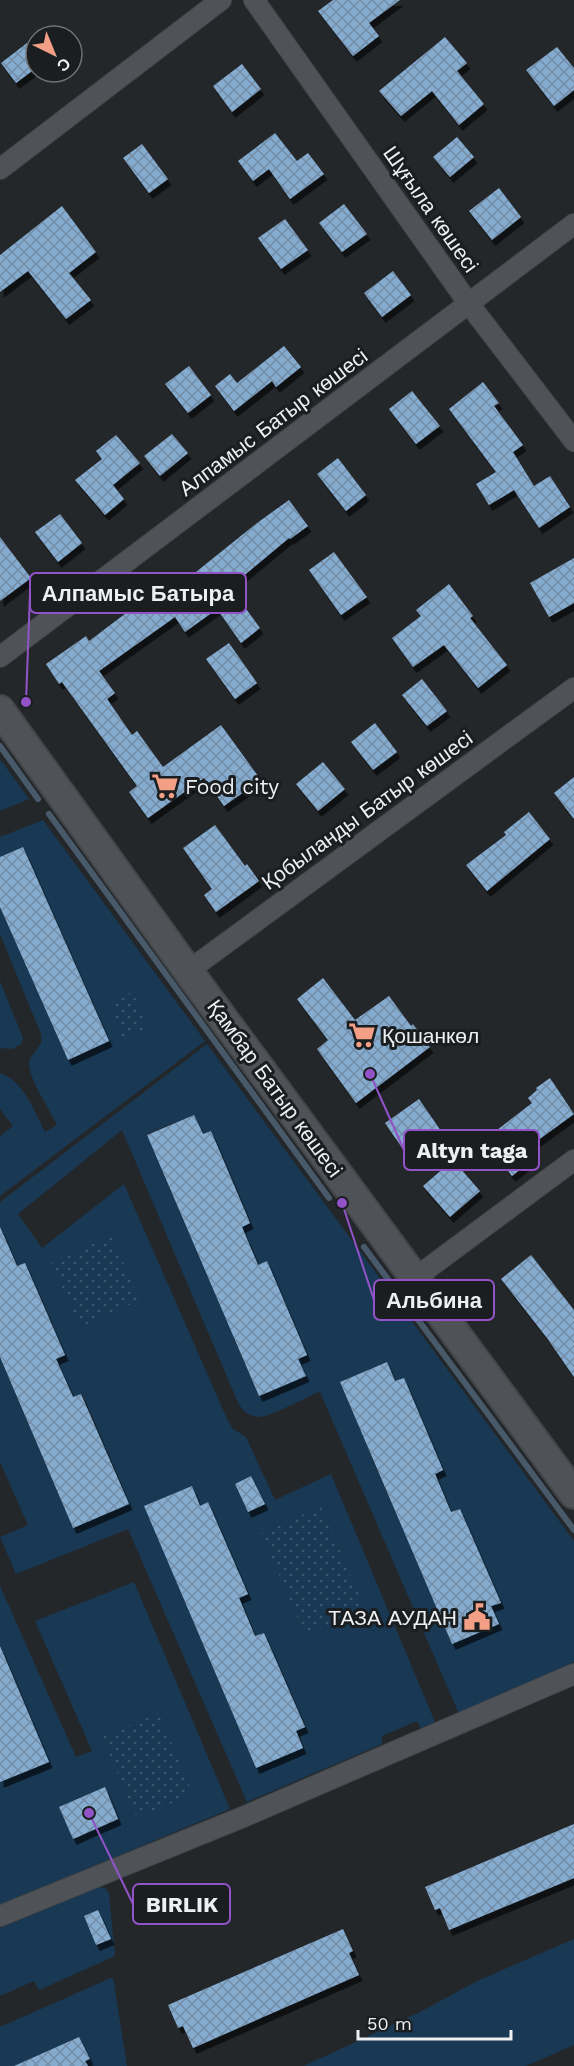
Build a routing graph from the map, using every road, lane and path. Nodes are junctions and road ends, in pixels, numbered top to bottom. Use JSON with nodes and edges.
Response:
{"nodes":[{"id":1,"x":221,"y":0,"type":"edge"},
{"id":2,"x":254,"y":0,"type":"edge"},
{"id":3,"x":0,"y":169,"type":"edge"},
{"id":4,"x":574,"y":224,"type":"edge"},
{"id":5,"x":469,"y":304,"type":"junction"},
{"id":6,"x":574,"y":441,"type":"edge"},
{"id":7,"x":0,"y":657,"type":"edge"},
{"id":8,"x":574,"y":688,"type":"edge"},
{"id":9,"x":0,"y":710,"type":"edge"},
{"id":10,"x":188,"y":971,"type":"junction"},
{"id":11,"x":574,"y":1160,"type":"edge"},
{"id":12,"x":415,"y":1278,"type":"junction"},
{"id":13,"x":574,"y":1494,"type":"edge"},
{"id":14,"x":574,"y":1674,"type":"edge"},
{"id":15,"x":0,"y":1916,"type":"edge"}],
"edges":[{"from":1,"to":3,"type":"street"},
{"from":2,"to":5,"type":"street","name":"Шұғыла көшесі"},
{"from":4,"to":5,"type":"street","name":"Алпамыс Батыр көшесі"},
{"from":5,"to":6,"type":"street","name":"Шұғыла көшесі"},
{"from":5,"to":7,"type":"street","name":"Алпамыс Батыр көшесі"},
{"from":8,"to":10,"type":"street","name":"Қобыланды Батыр көшесі"},
{"from":9,"to":10,"type":"main road","name":"Қамбар Батыр көшесі"},
{"from":10,"to":12,"type":"main road","name":"Қамбар Батыр көшесі"},
{"from":11,"to":12,"type":"street"},
{"from":12,"to":13,"type":"main road","name":"Қамбар Батыр көшесі"},
{"from":14,"to":15,"type":"street"}]}
